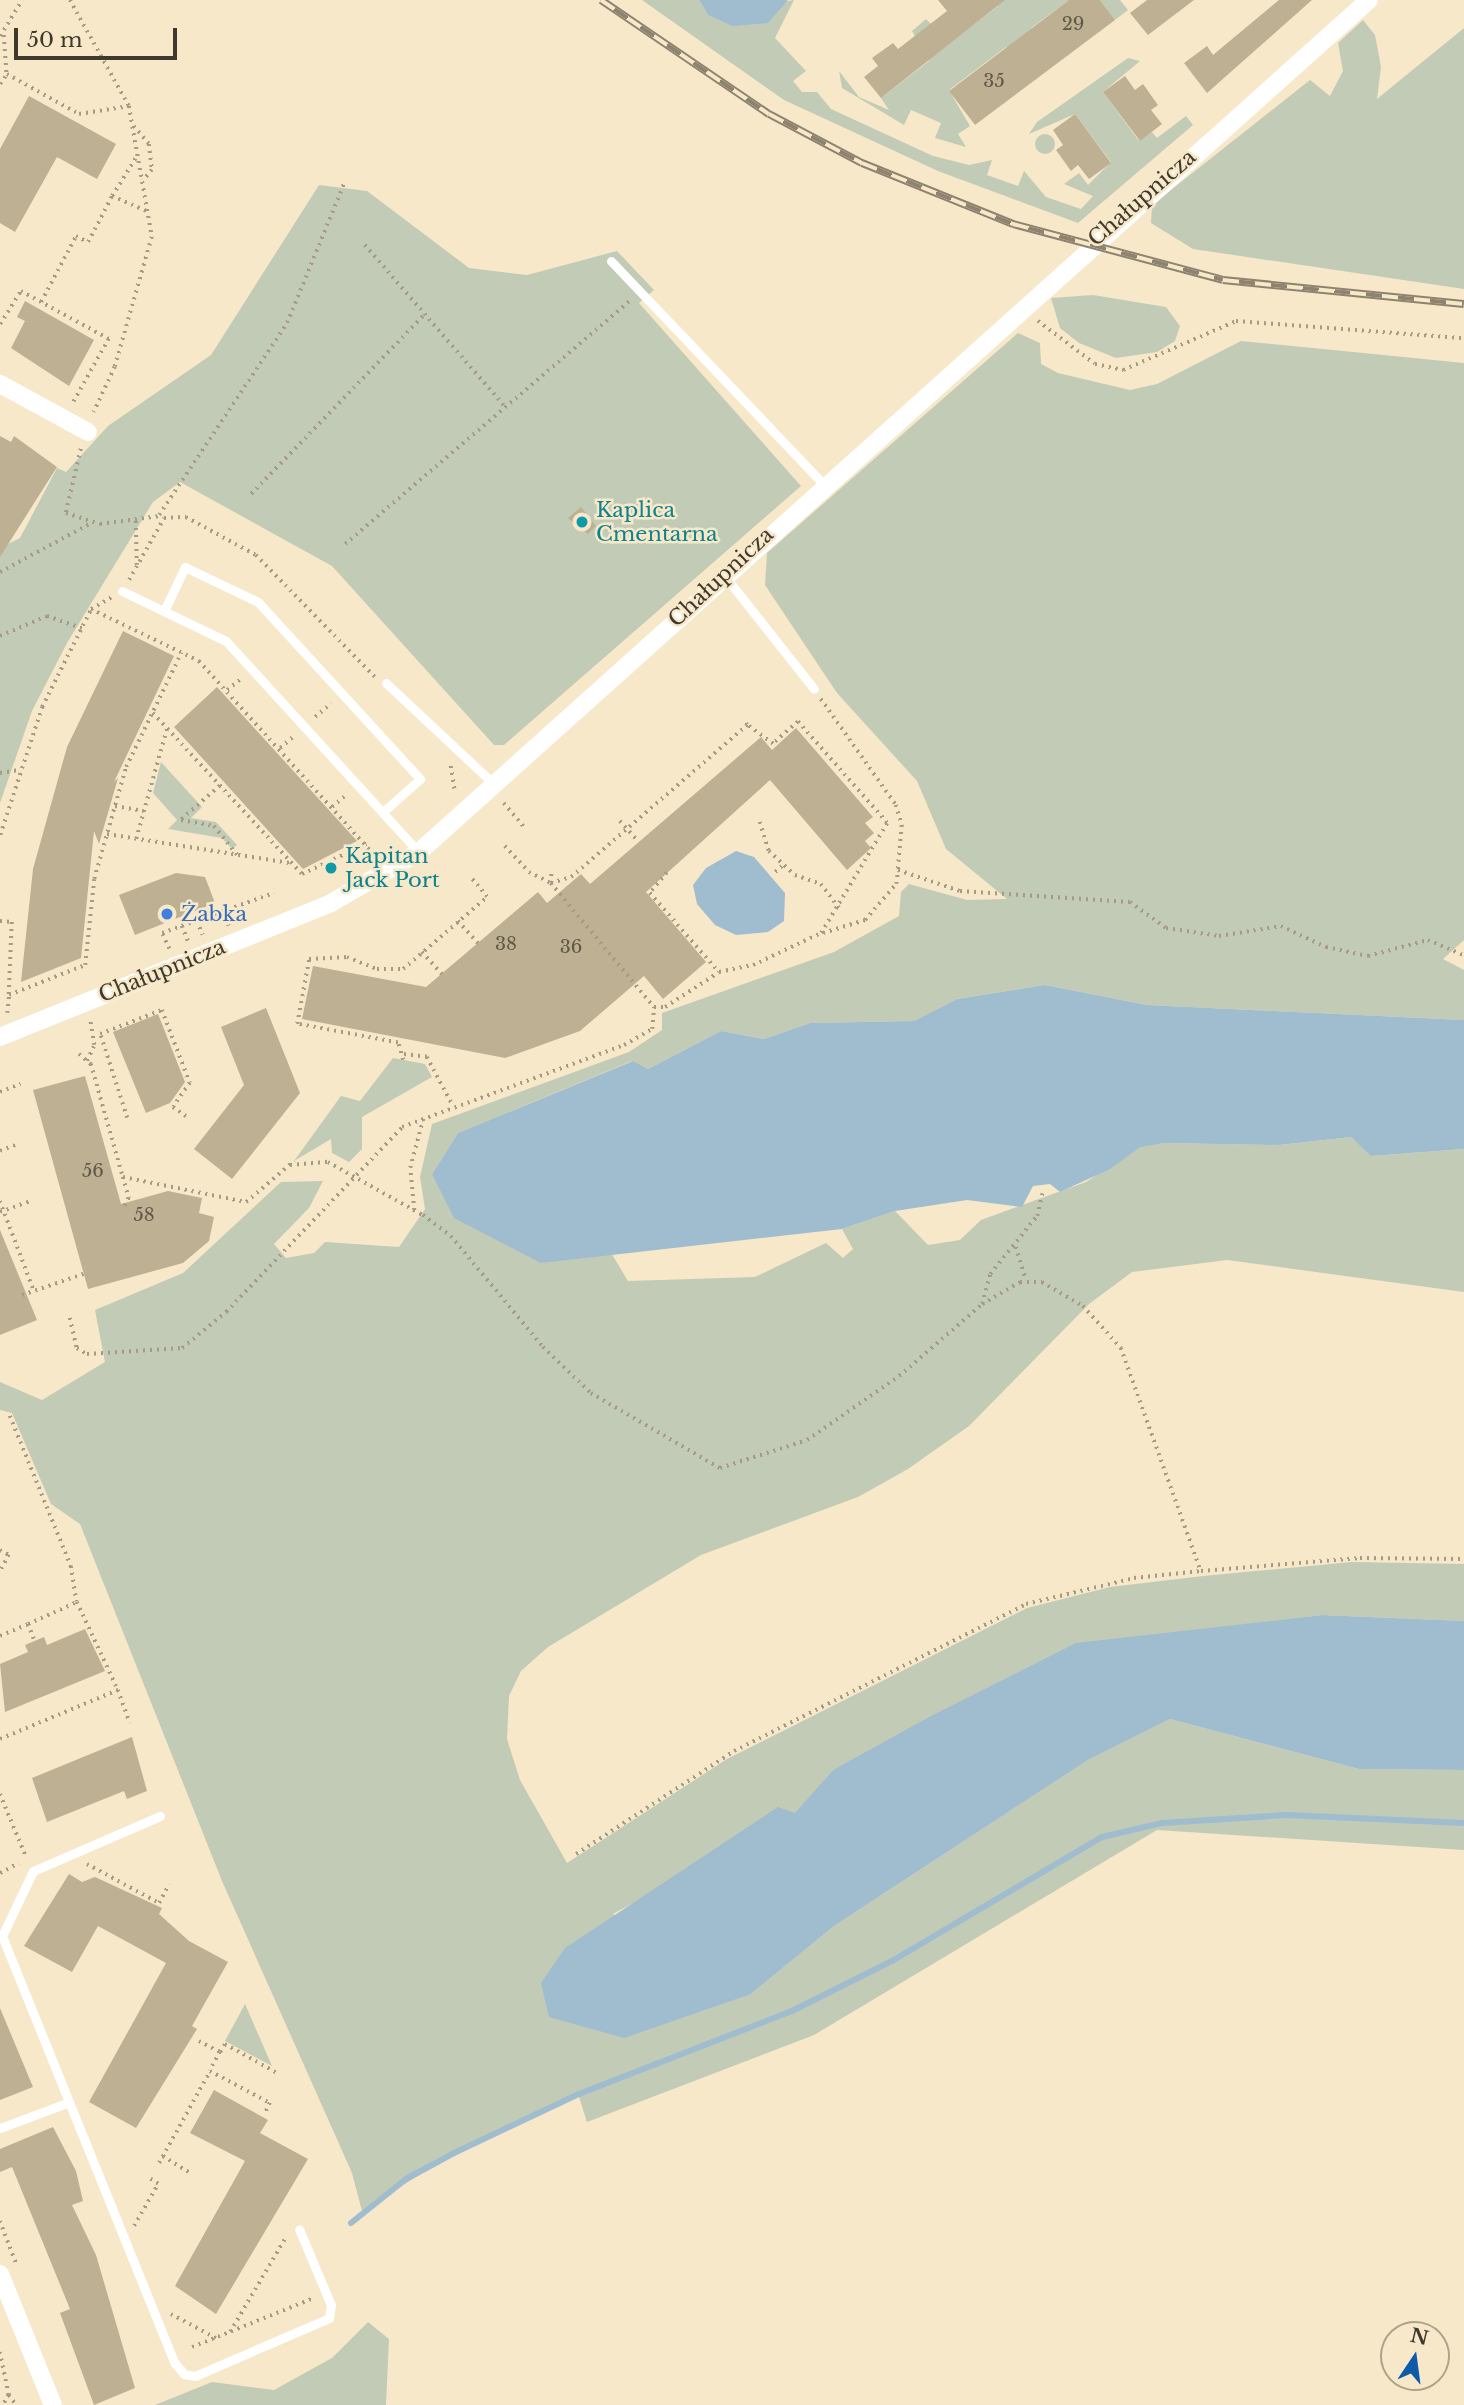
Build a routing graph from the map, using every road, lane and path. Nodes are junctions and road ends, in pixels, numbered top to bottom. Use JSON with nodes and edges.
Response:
{"nodes":[{"id":1,"x":22,"y":0,"type":"edge"},
{"id":2,"x":70,"y":0,"type":"edge"},
{"id":3,"x":1369,"y":0,"type":"edge"},
{"id":4,"x":2,"y":35,"type":"edge"},
{"id":5,"x":7,"y":74,"type":"junction"},
{"id":6,"x":0,"y":84,"type":"edge"},
{"id":7,"x":129,"y":107,"type":"junction"},
{"id":8,"x":134,"y":125,"type":"junction"},
{"id":9,"x":149,"y":144,"type":"junction"},
{"id":10,"x":137,"y":145,"type":"junction"},
{"id":11,"x":138,"y":154,"type":"junction"},
{"id":12,"x":151,"y":162,"type":"junction"},
{"id":13,"x":139,"y":164,"type":"junction"},
{"id":14,"x":143,"y":181,"type":"junction"},
{"id":15,"x":344,"y":183,"type":"dead end"},
{"id":16,"x":112,"y":196,"type":"junction"},
{"id":17,"x":149,"y":212,"type":"junction"},
{"id":18,"x":365,"y":246,"type":"dead end"},
{"id":19,"x":611,"y":261,"type":"dead end"},
{"id":20,"x":640,"y":293,"type":"junction"},
{"id":21,"x":41,"y":302,"type":"junction"},
{"id":22,"x":1022,"y":304,"type":"junction"},
{"id":23,"x":425,"y":314,"type":"junction"},
{"id":24,"x":0,"y":324,"type":"edge"},
{"id":25,"x":1464,"y":338,"type":"edge"},
{"id":26,"x":0,"y":384,"type":"edge"},
{"id":27,"x":71,"y":408,"type":"dead end"},
{"id":28,"x":506,"y":408,"type":"junction"},
{"id":29,"x":88,"y":432,"type":"junction"},
{"id":30,"x":823,"y":484,"type":"junction"},
{"id":31,"x":251,"y":494,"type":"dead end"},
{"id":32,"x":161,"y":517,"type":"junction"},
{"id":33,"x":136,"y":521,"type":"junction"},
{"id":34,"x":91,"y":523,"type":"junction"},
{"id":35,"x":345,"y":544,"type":"dead end"},
{"id":36,"x":136,"y":567,"type":"junction"},
{"id":37,"x":0,"y":572,"type":"edge"},
{"id":38,"x":723,"y":574,"type":"junction"},
{"id":39,"x":122,"y":591,"type":"junction"},
{"id":40,"x":92,"y":609,"type":"junction"},
{"id":41,"x":164,"y":611,"type":"junction"},
{"id":42,"x":82,"y":628,"type":"junction"},
{"id":43,"x":0,"y":636,"type":"edge"},
{"id":44,"x":181,"y":653,"type":"junction"},
{"id":45,"x":386,"y":683,"type":"joint"},
{"id":46,"x":814,"y":689,"type":"joint"},
{"id":47,"x":152,"y":712,"type":"junction"},
{"id":48,"x":743,"y":720,"type":"dead end"},
{"id":49,"x":747,"y":725,"type":"junction"},
{"id":50,"x":167,"y":728,"type":"junction"},
{"id":51,"x":447,"y":761,"type":"dead end"},
{"id":52,"x":20,"y":770,"type":"junction"},
{"id":53,"x":0,"y":773,"type":"edge"},
{"id":54,"x":220,"y":786,"type":"junction"},
{"id":55,"x":497,"y":791,"type":"junction"},
{"id":56,"x":453,"y":800,"type":"dead end"},
{"id":57,"x":115,"y":806,"type":"junction"},
{"id":58,"x":144,"y":811,"type":"junction"},
{"id":59,"x":383,"y":812,"type":"junction"},
{"id":60,"x":620,"y":821,"type":"dead end"},
{"id":61,"x":761,"y":822,"type":"dead end"},
{"id":62,"x":525,"y":828,"type":"dead end"},
{"id":63,"x":627,"y":828,"type":"junction"},
{"id":64,"x":107,"y":834,"type":"junction"},
{"id":65,"x":0,"y":835,"type":"edge"},
{"id":66,"x":136,"y":839,"type":"junction"},
{"id":67,"x":639,"y":842,"type":"dead end"},
{"id":68,"x":366,"y":844,"type":"junction"},
{"id":69,"x":505,"y":846,"type":"dead end"},
{"id":70,"x":419,"y":852,"type":"junction"},
{"id":71,"x":238,"y":856,"type":"junction"},
{"id":72,"x":378,"y":861,"type":"dead end"},
{"id":73,"x":290,"y":863,"type":"junction"},
{"id":74,"x":783,"y":865,"type":"junction"},
{"id":75,"x":551,"y":870,"type":"dead end"},
{"id":76,"x":898,"y":870,"type":"junction"},
{"id":77,"x":775,"y":872,"type":"dead end"},
{"id":78,"x":667,"y":873,"type":"dead end"},
{"id":79,"x":470,"y":877,"type":"dead end"},
{"id":80,"x":551,"y":883,"type":"junction"},
{"id":81,"x":274,"y":893,"type":"dead end"},
{"id":82,"x":840,"y":909,"type":"junction"},
{"id":83,"x":222,"y":912,"type":"junction"},
{"id":84,"x":0,"y":920,"type":"edge"},
{"id":85,"x":197,"y":921,"type":"junction"},
{"id":86,"x":458,"y":921,"type":"junction"},
{"id":87,"x":182,"y":926,"type":"junction"},
{"id":88,"x":230,"y":930,"type":"dead end"},
{"id":89,"x":821,"y":933,"type":"junction"},
{"id":90,"x":206,"y":940,"type":"dead end"},
{"id":91,"x":478,"y":943,"type":"dead end"},
{"id":92,"x":190,"y":946,"type":"dead end"},
{"id":93,"x":422,"y":952,"type":"junction"},
{"id":94,"x":171,"y":954,"type":"dead end"},
{"id":95,"x":1464,"y":954,"type":"edge"},
{"id":96,"x":719,"y":972,"type":"junction"},
{"id":97,"x":442,"y":974,"type":"dead end"},
{"id":98,"x":9,"y":995,"type":"junction"},
{"id":99,"x":654,"y":1007,"type":"junction"},
{"id":100,"x":88,"y":1016,"type":"dead end"},
{"id":101,"x":7,"y":1019,"type":"dead end"},
{"id":102,"x":0,"y":1037,"type":"edge"},
{"id":103,"x":79,"y":1054,"type":"dead end"},
{"id":104,"x":404,"y":1054,"type":"junction"},
{"id":105,"x":403,"y":1060,"type":"dead end"},
{"id":106,"x":87,"y":1061,"type":"junction"},
{"id":107,"x":20,"y":1084,"type":"dead end"},
{"id":108,"x":0,"y":1092,"type":"edge"},
{"id":109,"x":453,"y":1105,"type":"junction"},
{"id":110,"x":424,"y":1117,"type":"junction"},
{"id":111,"x":127,"y":1118,"type":"dead end"},
{"id":112,"x":189,"y":1118,"type":"dead end"},
{"id":113,"x":17,"y":1144,"type":"dead end"},
{"id":114,"x":0,"y":1151,"type":"edge"},
{"id":115,"x":123,"y":1177,"type":"junction"},
{"id":116,"x":354,"y":1182,"type":"junction"},
{"id":117,"x":1042,"y":1194,"type":"dead end"},
{"id":118,"x":0,"y":1201,"type":"edge"},
{"id":119,"x":30,"y":1201,"type":"dead end"},
{"id":120,"x":125,"y":1206,"type":"dead end"},
{"id":121,"x":414,"y":1210,"type":"junction"},
{"id":122,"x":2,"y":1211,"type":"edge"},
{"id":123,"x":1016,"y":1247,"type":"junction"},
{"id":124,"x":83,"y":1274,"type":"dead end"},
{"id":125,"x":1026,"y":1280,"type":"junction"},
{"id":126,"x":34,"y":1291,"type":"junction"},
{"id":127,"x":22,"y":1295,"type":"dead end"},
{"id":128,"x":982,"y":1304,"type":"junction"},
{"id":129,"x":70,"y":1318,"type":"dead end"},
{"id":130,"x":10,"y":1416,"type":"dead end"},
{"id":131,"x":0,"y":1550,"type":"edge"},
{"id":132,"x":1464,"y":1559,"type":"edge"},
{"id":133,"x":1201,"y":1571,"type":"junction"},
{"id":134,"x":0,"y":1572,"type":"edge"},
{"id":135,"x":77,"y":1602,"type":"junction"},
{"id":136,"x":29,"y":1625,"type":"junction"},
{"id":137,"x":0,"y":1636,"type":"edge"},
{"id":138,"x":34,"y":1639,"type":"dead end"},
{"id":139,"x":118,"y":1690,"type":"junction"},
{"id":140,"x":130,"y":1723,"type":"dead end"},
{"id":141,"x":0,"y":1739,"type":"edge"},
{"id":142,"x":0,"y":1794,"type":"edge"},
{"id":143,"x":160,"y":1816,"type":"dead end"},
{"id":144,"x":576,"y":1854,"type":"dead end"},
{"id":145,"x":82,"y":1861,"type":"dead end"},
{"id":146,"x":0,"y":1873,"type":"edge"},
{"id":147,"x":169,"y":1885,"type":"dead end"},
{"id":148,"x":199,"y":2040,"type":"dead end"},
{"id":149,"x":220,"y":2052,"type":"junction"},
{"id":150,"x":210,"y":2071,"type":"junction"},
{"id":151,"x":279,"y":2074,"type":"dead end"},
{"id":152,"x":67,"y":2103,"type":"junction"},
{"id":153,"x":266,"y":2112,"type":"dead end"},
{"id":154,"x":0,"y":2128,"type":"edge"},
{"id":155,"x":163,"y":2156,"type":"junction"},
{"id":156,"x":159,"y":2163,"type":"dead end"},
{"id":157,"x":192,"y":2174,"type":"dead end"},
{"id":158,"x":149,"y":2179,"type":"dead end"},
{"id":159,"x":299,"y":2229,"type":"dead end"},
{"id":160,"x":131,"y":2231,"type":"dead end"},
{"id":161,"x":307,"y":2249,"type":"junction"},
{"id":162,"x":0,"y":2274,"type":"edge"},
{"id":163,"x":326,"y":2294,"type":"junction"},
{"id":164,"x":167,"y":2312,"type":"dead end"},
{"id":165,"x":230,"y":2332,"type":"junction"},
{"id":166,"x":216,"y":2337,"type":"junction"},
{"id":167,"x":192,"y":2347,"type":"dead end"},
{"id":168,"x":0,"y":2352,"type":"edge"},
{"id":169,"x":9,"y":2395,"type":"junction"},
{"id":170,"x":3,"y":2405,"type":"edge"},
{"id":171,"x":16,"y":2405,"type":"edge"},
{"id":172,"x":52,"y":2405,"type":"edge"}],
"edges":[{"from":1,"to":4,"type":"path"},
{"from":2,"to":7,"type":"path"},
{"from":3,"to":22,"type":"street","name":"Chałupnicza"},
{"from":4,"to":5,"type":"path"},
{"from":5,"to":6,"type":"path"},
{"from":5,"to":7,"type":"path"},
{"from":7,"to":8,"type":"path"},
{"from":8,"to":9,"type":"path"},
{"from":8,"to":10,"type":"path"},
{"from":9,"to":10,"type":"path"},
{"from":9,"to":12,"type":"path"},
{"from":10,"to":11,"type":"path"},
{"from":11,"to":13,"type":"path"},
{"from":11,"to":16,"type":"path"},
{"from":12,"to":13,"type":"path"},
{"from":12,"to":14,"type":"path"},
{"from":13,"to":14,"type":"path"},
{"from":14,"to":17,"type":"path"},
{"from":15,"to":32,"type":"path"},
{"from":16,"to":17,"type":"path"},
{"from":16,"to":21,"type":"path"},
{"from":17,"to":29,"type":"path"},
{"from":18,"to":23,"type":"path"},
{"from":19,"to":20,"type":"lane"},
{"from":20,"to":28,"type":"path"},
{"from":20,"to":30,"type":"lane"},
{"from":21,"to":24,"type":"path"},
{"from":21,"to":27,"type":"path"},
{"from":22,"to":25,"type":"path"},
{"from":22,"to":30,"type":"street","name":"Chałupnicza"},
{"from":23,"to":28,"type":"path"},
{"from":23,"to":31,"type":"path"},
{"from":26,"to":29,"type":"street"},
{"from":28,"to":35,"type":"path"},
{"from":29,"to":34,"type":"path"},
{"from":30,"to":38,"type":"street","name":"Chałupnicza"},
{"from":32,"to":33,"type":"path"},
{"from":32,"to":36,"type":"path"},
{"from":32,"to":45,"type":"path"},
{"from":33,"to":34,"type":"path"},
{"from":33,"to":36,"type":"path"},
{"from":34,"to":37,"type":"path"},
{"from":36,"to":39,"type":"path"},
{"from":38,"to":46,"type":"lane"},
{"from":38,"to":55,"type":"street","name":"Chałupnicza"},
{"from":39,"to":40,"type":"path"},
{"from":39,"to":41,"type":"lane"},
{"from":40,"to":42,"type":"path"},
{"from":40,"to":44,"type":"path"},
{"from":41,"to":59,"type":"lane"},
{"from":41,"to":59,"type":"lane"},
{"from":42,"to":43,"type":"path"},
{"from":42,"to":52,"type":"path"},
{"from":44,"to":47,"type":"path"},
{"from":44,"to":68,"type":"path"},
{"from":45,"to":55,"type":"lane"},
{"from":46,"to":76,"type":"path"},
{"from":47,"to":50,"type":"path"},
{"from":47,"to":57,"type":"path"},
{"from":48,"to":49,"type":"path"},
{"from":49,"to":63,"type":"path"},
{"from":49,"to":82,"type":"path"},
{"from":50,"to":54,"type":"path"},
{"from":50,"to":58,"type":"path"},
{"from":51,"to":56,"type":"path"},
{"from":52,"to":53,"type":"path"},
{"from":52,"to":65,"type":"path"},
{"from":54,"to":71,"type":"path"},
{"from":54,"to":73,"type":"path"},
{"from":55,"to":62,"type":"path"},
{"from":55,"to":70,"type":"street","name":"Chałupnicza"},
{"from":57,"to":58,"type":"path"},
{"from":57,"to":64,"type":"path"},
{"from":58,"to":66,"type":"path"},
{"from":59,"to":70,"type":"lane"},
{"from":60,"to":63,"type":"path"},
{"from":61,"to":74,"type":"path"},
{"from":63,"to":67,"type":"path"},
{"from":63,"to":80,"type":"path"},
{"from":64,"to":66,"type":"path"},
{"from":64,"to":98,"type":"path"},
{"from":66,"to":71,"type":"path"},
{"from":68,"to":72,"type":"path"},
{"from":68,"to":73,"type":"path"},
{"from":69,"to":80,"type":"path"},
{"from":70,"to":102,"type":"street","name":"Chałupnicza"},
{"from":71,"to":73,"type":"path"},
{"from":74,"to":77,"type":"path"},
{"from":74,"to":82,"type":"path"},
{"from":75,"to":80,"type":"path"},
{"from":76,"to":89,"type":"path"},
{"from":76,"to":95,"type":"path"},
{"from":78,"to":96,"type":"path"},
{"from":79,"to":86,"type":"path"},
{"from":80,"to":99,"type":"path"},
{"from":81,"to":83,"type":"path"},
{"from":82,"to":89,"type":"path"},
{"from":83,"to":85,"type":"path"},
{"from":83,"to":88,"type":"path"},
{"from":84,"to":98,"type":"path"},
{"from":85,"to":87,"type":"path"},
{"from":85,"to":90,"type":"path"},
{"from":86,"to":91,"type":"path"},
{"from":86,"to":93,"type":"path"},
{"from":87,"to":92,"type":"path"},
{"from":87,"to":94,"type":"path"},
{"from":89,"to":96,"type":"path"},
{"from":93,"to":97,"type":"path"},
{"from":93,"to":104,"type":"path"},
{"from":96,"to":99,"type":"path"},
{"from":98,"to":101,"type":"path"},
{"from":99,"to":109,"type":"path"},
{"from":100,"to":106,"type":"path"},
{"from":103,"to":106,"type":"path"},
{"from":104,"to":105,"type":"path"},
{"from":104,"to":109,"type":"path"},
{"from":106,"to":115,"type":"path"},
{"from":107,"to":108,"type":"path"},
{"from":109,"to":110,"type":"path"},
{"from":110,"to":116,"type":"path"},
{"from":110,"to":121,"type":"path"},
{"from":111,"to":112,"type":"path"},
{"from":113,"to":114,"type":"path"},
{"from":115,"to":116,"type":"path"},
{"from":115,"to":120,"type":"path"},
{"from":116,"to":121,"type":"path"},
{"from":116,"to":129,"type":"path"},
{"from":117,"to":123,"type":"path"},
{"from":118,"to":122,"type":"path"},
{"from":119,"to":122,"type":"path"},
{"from":121,"to":128,"type":"path"},
{"from":122,"to":126,"type":"path"},
{"from":123,"to":125,"type":"path"},
{"from":123,"to":128,"type":"path"},
{"from":124,"to":126,"type":"path"},
{"from":125,"to":128,"type":"path"},
{"from":125,"to":133,"type":"path"},
{"from":126,"to":127,"type":"path"},
{"from":130,"to":135,"type":"path"},
{"from":131,"to":134,"type":"path"},
{"from":132,"to":133,"type":"path"},
{"from":133,"to":144,"type":"path"},
{"from":135,"to":136,"type":"path"},
{"from":135,"to":139,"type":"path"},
{"from":136,"to":137,"type":"path"},
{"from":136,"to":138,"type":"path"},
{"from":139,"to":140,"type":"path"},
{"from":139,"to":141,"type":"path"},
{"from":142,"to":146,"type":"path"},
{"from":143,"to":152,"type":"lane"},
{"from":145,"to":147,"type":"path"},
{"from":148,"to":149,"type":"path"},
{"from":149,"to":150,"type":"path"},
{"from":149,"to":151,"type":"path"},
{"from":150,"to":153,"type":"path"},
{"from":150,"to":155,"type":"path"},
{"from":152,"to":154,"type":"lane"},
{"from":152,"to":163,"type":"lane"},
{"from":155,"to":156,"type":"path"},
{"from":155,"to":157,"type":"path"},
{"from":158,"to":160,"type":"path"},
{"from":159,"to":161,"type":"lane"},
{"from":161,"to":163,"type":"lane"},
{"from":161,"to":165,"type":"path"},
{"from":162,"to":172,"type":"street"},
{"from":163,"to":165,"type":"path"},
{"from":164,"to":166,"type":"path"},
{"from":165,"to":166,"type":"path"},
{"from":166,"to":167,"type":"path"},
{"from":168,"to":169,"type":"path"},
{"from":169,"to":170,"type":"path"},
{"from":169,"to":171,"type":"path"}]}
